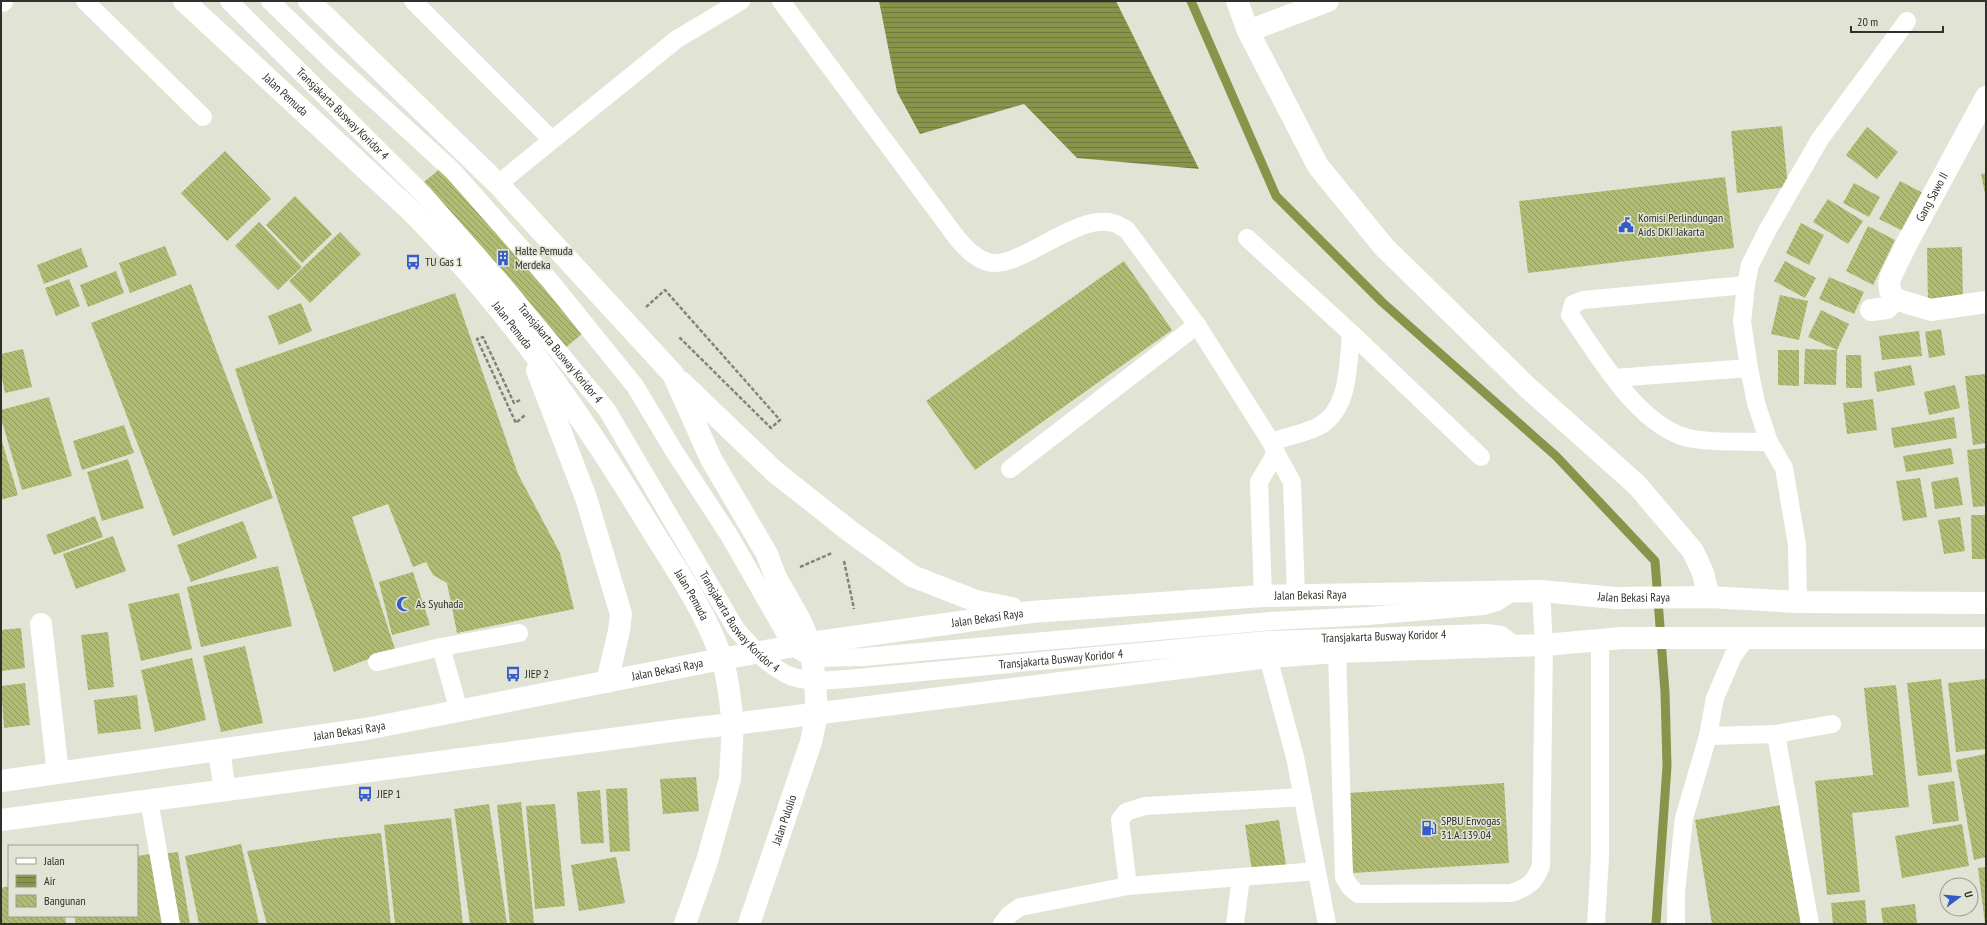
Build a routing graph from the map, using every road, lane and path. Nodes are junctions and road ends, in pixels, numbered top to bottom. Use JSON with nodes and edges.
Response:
{"nodes":[{"id":1,"x":85,"y":1,"type":"edge"},
{"id":2,"x":184,"y":1,"type":"edge"},
{"id":3,"x":229,"y":1,"type":"edge"},
{"id":4,"x":270,"y":1,"type":"edge"},
{"id":5,"x":309,"y":1,"type":"edge"},
{"id":6,"x":412,"y":1,"type":"edge"},
{"id":7,"x":741,"y":1,"type":"edge"},
{"id":8,"x":781,"y":1,"type":"edge"},
{"id":9,"x":1237,"y":1,"type":"edge"},
{"id":10,"x":1328,"y":1,"type":"edge"},
{"id":11,"x":1907,"y":21,"type":"dead end"},
{"id":12,"x":1248,"y":31,"type":"junction"},
{"id":13,"x":1986,"y":97,"type":"edge"},
{"id":14,"x":203,"y":117,"type":"dead end"},
{"id":15,"x":552,"y":140,"type":"junction"},
{"id":16,"x":498,"y":184,"type":"junction"},
{"id":17,"x":1247,"y":238,"type":"dead end"},
{"id":18,"x":1746,"y":284,"type":"junction"},
{"id":19,"x":665,"y":290,"type":"dead end"},
{"id":20,"x":1895,"y":299,"type":"junction"},
{"id":21,"x":1980,"y":304,"type":"edge"},
{"id":22,"x":1871,"y":310,"type":"dead end"},
{"id":23,"x":1197,"y":325,"type":"junction"},
{"id":24,"x":674,"y":332,"type":"dead end"},
{"id":25,"x":1351,"y":333,"type":"junction"},
{"id":26,"x":530,"y":348,"type":"junction"},
{"id":27,"x":1749,"y":368,"type":"junction"},
{"id":28,"x":673,"y":374,"type":"junction"},
{"id":29,"x":1614,"y":378,"type":"junction"},
{"id":30,"x":522,"y":399,"type":"dead end"},
{"id":31,"x":516,"y":423,"type":"dead end"},
{"id":32,"x":1769,"y":442,"type":"junction"},
{"id":33,"x":1273,"y":448,"type":"junction"},
{"id":34,"x":1481,"y":457,"type":"dead end"},
{"id":35,"x":1010,"y":469,"type":"dead end"},
{"id":36,"x":836,"y":551,"type":"dead end"},
{"id":37,"x":843,"y":556,"type":"dead end"},
{"id":38,"x":794,"y":570,"type":"dead end"},
{"id":39,"x":1514,"y":591,"type":"junction"},
{"id":40,"x":1542,"y":591,"type":"junction"},
{"id":41,"x":1263,"y":596,"type":"junction"},
{"id":42,"x":1296,"y":596,"type":"junction"},
{"id":43,"x":1700,"y":597,"type":"junction"},
{"id":44,"x":1798,"y":602,"type":"junction"},
{"id":45,"x":1986,"y":603,"type":"edge"},
{"id":46,"x":1031,"y":612,"type":"junction"},
{"id":47,"x":855,"y":613,"type":"dead end"},
{"id":48,"x":42,"y":624,"type":"dead end"},
{"id":49,"x":519,"y":633,"type":"dead end"},
{"id":50,"x":1746,"y":638,"type":"junction"},
{"id":51,"x":1986,"y":638,"type":"edge"},
{"id":52,"x":1600,"y":639,"type":"junction"},
{"id":53,"x":1544,"y":645,"type":"junction"},
{"id":54,"x":1516,"y":646,"type":"junction"},
{"id":55,"x":442,"y":647,"type":"junction"},
{"id":56,"x":805,"y":649,"type":"junction"},
{"id":57,"x":1337,"y":652,"type":"junction"},
{"id":58,"x":757,"y":653,"type":"junction"},
{"id":59,"x":1268,"y":657,"type":"junction"},
{"id":60,"x":722,"y":659,"type":"junction"},
{"id":61,"x":377,"y":662,"type":"dead end"},
{"id":62,"x":815,"y":680,"type":"junction"},
{"id":63,"x":607,"y":682,"type":"junction"},
{"id":64,"x":459,"y":711,"type":"junction"},
{"id":65,"x":816,"y":714,"type":"junction"},
{"id":66,"x":734,"y":724,"type":"junction"},
{"id":67,"x":1832,"y":724,"type":"dead end"},
{"id":68,"x":1776,"y":734,"type":"junction"},
{"id":69,"x":1708,"y":736,"type":"junction"},
{"id":70,"x":219,"y":751,"type":"junction"},
{"id":71,"x":58,"y":773,"type":"junction"},
{"id":72,"x":1,"y":781,"type":"edge"},
{"id":73,"x":225,"y":790,"type":"junction"},
{"id":74,"x":1303,"y":797,"type":"junction"},
{"id":75,"x":149,"y":800,"type":"junction"},
{"id":76,"x":1,"y":820,"type":"edge"},
{"id":77,"x":1316,"y":871,"type":"junction"},
{"id":78,"x":1241,"y":877,"type":"junction"},
{"id":79,"x":1128,"y":886,"type":"junction"},
{"id":80,"x":171,"y":924,"type":"edge"},
{"id":81,"x":684,"y":924,"type":"edge"},
{"id":82,"x":749,"y":924,"type":"edge"},
{"id":83,"x":1002,"y":924,"type":"edge"},
{"id":84,"x":1235,"y":924,"type":"edge"},
{"id":85,"x":1327,"y":924,"type":"edge"},
{"id":86,"x":1596,"y":924,"type":"edge"},
{"id":87,"x":1676,"y":924,"type":"edge"},
{"id":88,"x":1810,"y":924,"type":"edge"}],
"edges":[{"from":1,"to":14,"type":"lane"},
{"from":2,"to":26,"type":"main road","name":"Jalan Pemuda"},
{"from":3,"to":58,"type":"lane","name":"Transjakarta Busway Koridor 4"},
{"from":4,"to":56,"type":"lane","name":"Transjakarta Busway Koridor 4"},
{"from":5,"to":16,"type":"main road"},
{"from":6,"to":15,"type":"lane"},
{"from":7,"to":15,"type":"lane"},
{"from":8,"to":23,"type":"lane"},
{"from":9,"to":12,"type":"main road"},
{"from":10,"to":12,"type":"main road"},
{"from":11,"to":18,"type":"lane"},
{"from":12,"to":43,"type":"main road"},
{"from":13,"to":20,"type":"main road","name":"Gang Sawo II"},
{"from":15,"to":16,"type":"lane"},
{"from":16,"to":28,"type":"main road"},
{"from":17,"to":25,"type":"lane"},
{"from":18,"to":27,"type":"lane"},
{"from":18,"to":29,"type":"lane"},
{"from":19,"to":24,"type":"path"},
{"from":20,"to":21,"type":"main road"},
{"from":20,"to":22,"type":"main road"},
{"from":23,"to":33,"type":"lane"},
{"from":23,"to":35,"type":"lane"},
{"from":25,"to":33,"type":"lane"},
{"from":25,"to":34,"type":"lane"},
{"from":26,"to":60,"type":"main road","name":"Jalan Pemuda"},
{"from":26,"to":63,"type":"main road"},
{"from":27,"to":29,"type":"lane"},
{"from":27,"to":32,"type":"lane"},
{"from":28,"to":46,"type":"main road"},
{"from":28,"to":56,"type":"main road"},
{"from":29,"to":32,"type":"lane"},
{"from":30,"to":31,"type":"path"},
{"from":32,"to":44,"type":"lane"},
{"from":33,"to":41,"type":"lane"},
{"from":33,"to":42,"type":"lane"},
{"from":36,"to":38,"type":"path"},
{"from":37,"to":47,"type":"path"},
{"from":39,"to":40,"type":"main road","name":"Jalan Bekasi Raya"},
{"from":39,"to":42,"type":"main road","name":"Jalan Bekasi Raya"},
{"from":39,"to":56,"type":"lane","name":"Transjakarta Busway Koridor 4"},
{"from":40,"to":43,"type":"main road","name":"Jalan Bekasi Raya"},
{"from":40,"to":53,"type":"lane"},
{"from":41,"to":42,"type":"main road","name":"Jalan Bekasi Raya"},
{"from":41,"to":46,"type":"main road","name":"Jalan Bekasi Raya"},
{"from":43,"to":44,"type":"main road","name":"Jalan Bekasi Raya"},
{"from":44,"to":45,"type":"main road","name":"Jalan Bekasi Raya"},
{"from":46,"to":56,"type":"main road","name":"Jalan Bekasi Raya"},
{"from":48,"to":71,"type":"main road"},
{"from":49,"to":55,"type":"lane"},
{"from":50,"to":51,"type":"main road"},
{"from":50,"to":52,"type":"main road"},
{"from":50,"to":69,"type":"lane"},
{"from":52,"to":53,"type":"main road"},
{"from":52,"to":86,"type":"lane"},
{"from":53,"to":54,"type":"main road"},
{"from":53,"to":57,"type":"lane"},
{"from":54,"to":57,"type":"main road"},
{"from":54,"to":62,"type":"lane","name":"Transjakarta Busway Koridor 4"},
{"from":55,"to":61,"type":"lane"},
{"from":55,"to":64,"type":"lane"},
{"from":56,"to":58,"type":"main road","name":"Jalan Bekasi Raya"},
{"from":56,"to":62,"type":"main road"},
{"from":57,"to":59,"type":"main road"},
{"from":58,"to":60,"type":"main road","name":"Jalan Bekasi Raya"},
{"from":58,"to":62,"type":"lane","name":"Transjakarta Busway Koridor 4"},
{"from":59,"to":65,"type":"main road"},
{"from":59,"to":74,"type":"lane"},
{"from":60,"to":63,"type":"main road","name":"Jalan Bekasi Raya"},
{"from":60,"to":66,"type":"main road","name":"Jalan Pemuda"},
{"from":62,"to":65,"type":"main road"},
{"from":63,"to":64,"type":"main road","name":"Jalan Bekasi Raya"},
{"from":64,"to":70,"type":"main road","name":"Jalan Bekasi Raya"},
{"from":65,"to":66,"type":"main road"},
{"from":65,"to":82,"type":"main road","name":"Jalan Pulolio"},
{"from":66,"to":73,"type":"main road"},
{"from":66,"to":81,"type":"main road"},
{"from":67,"to":68,"type":"lane"},
{"from":68,"to":69,"type":"lane"},
{"from":68,"to":88,"type":"lane"},
{"from":69,"to":87,"type":"lane"},
{"from":70,"to":71,"type":"main road","name":"Jalan Bekasi Raya"},
{"from":70,"to":73,"type":"main road"},
{"from":71,"to":72,"type":"main road","name":"Jalan Bekasi Raya"},
{"from":73,"to":75,"type":"main road"},
{"from":74,"to":77,"type":"lane"},
{"from":74,"to":79,"type":"lane"},
{"from":75,"to":76,"type":"main road"},
{"from":75,"to":80,"type":"lane"},
{"from":77,"to":78,"type":"lane"},
{"from":77,"to":85,"type":"lane"},
{"from":78,"to":79,"type":"lane"},
{"from":78,"to":84,"type":"lane"},
{"from":79,"to":83,"type":"lane"}]}
